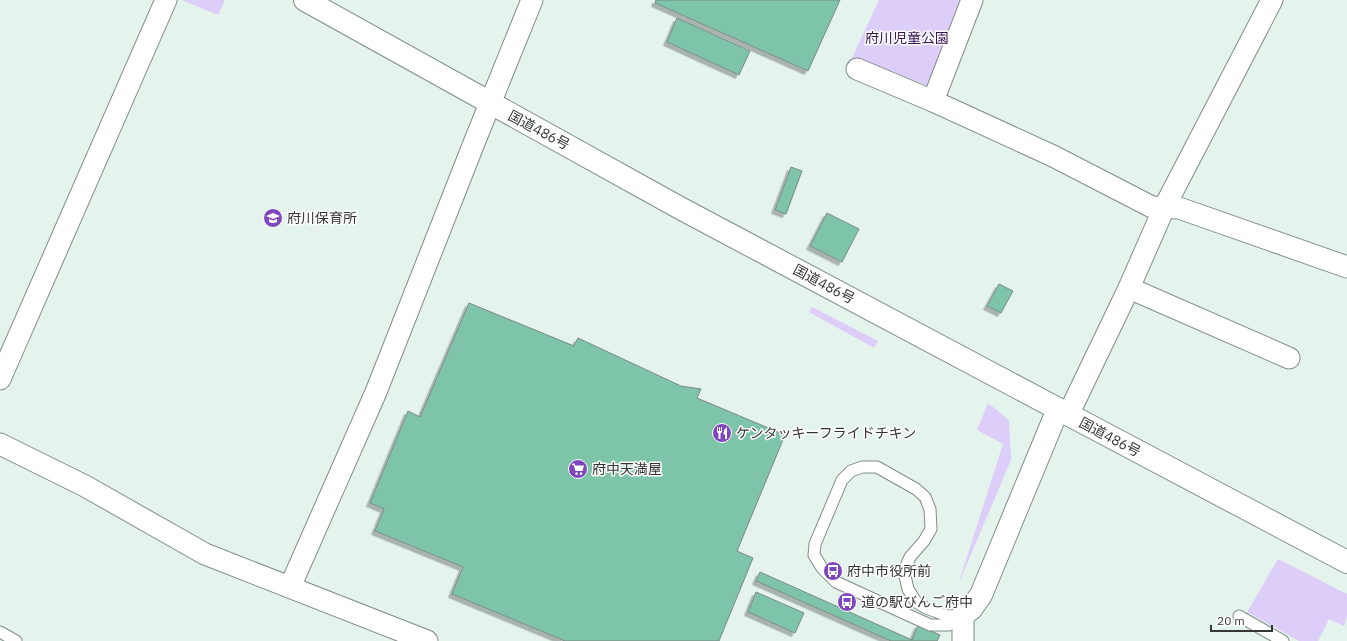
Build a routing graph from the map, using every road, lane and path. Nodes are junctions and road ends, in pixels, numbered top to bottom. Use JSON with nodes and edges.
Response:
{"nodes":[{"id":1,"x":166,"y":0,"type":"edge"},
{"id":2,"x":305,"y":0,"type":"edge"},
{"id":3,"x":532,"y":0,"type":"edge"},
{"id":4,"x":972,"y":0,"type":"edge"},
{"id":5,"x":1271,"y":0,"type":"edge"},
{"id":6,"x":857,"y":69,"type":"dead end"},
{"id":7,"x":932,"y":101,"type":"junction"},
{"id":8,"x":490,"y":104,"type":"junction"},
{"id":9,"x":1164,"y":208,"type":"junction"},
{"id":10,"x":1347,"y":267,"type":"edge"},
{"id":11,"x":1129,"y":288,"type":"junction"},
{"id":12,"x":1289,"y":358,"type":"dead end"},
{"id":13,"x":0,"y":379,"type":"edge"},
{"id":14,"x":1063,"y":412,"type":"junction"},
{"id":15,"x":0,"y":444,"type":"edge"},
{"id":16,"x":1347,"y":562,"type":"edge"},
{"id":17,"x":290,"y":587,"type":"junction"},
{"id":18,"x":962,"y":614,"type":"junction"},
{"id":19,"x":1239,"y":616,"type":"dead end"},
{"id":20,"x":0,"y":632,"type":"edge"},
{"id":21,"x":16,"y":641,"type":"edge"},
{"id":22,"x":427,"y":641,"type":"edge"},
{"id":23,"x":963,"y":641,"type":"edge"},
{"id":24,"x":1283,"y":641,"type":"edge"}],
"edges":[{"from":1,"to":13,"type":"street"},
{"from":2,"to":8,"type":"main road","name":"国道486号"},
{"from":3,"to":8,"type":"street"},
{"from":4,"to":7,"type":"street"},
{"from":5,"to":9,"type":"street"},
{"from":6,"to":7,"type":"street"},
{"from":7,"to":9,"type":"street"},
{"from":8,"to":14,"type":"main road","name":"国道486号"},
{"from":8,"to":17,"type":"street"},
{"from":9,"to":10,"type":"street"},
{"from":9,"to":11,"type":"street"},
{"from":11,"to":12,"type":"street"},
{"from":11,"to":14,"type":"street"},
{"from":14,"to":16,"type":"main road","name":"国道486号"},
{"from":14,"to":18,"type":"main road"},
{"from":15,"to":17,"type":"street"},
{"from":17,"to":22,"type":"street"},
{"from":18,"to":18,"type":"lane"},
{"from":18,"to":23,"type":"street"},
{"from":19,"to":24,"type":"lane"},
{"from":20,"to":21,"type":"lane"}]}
